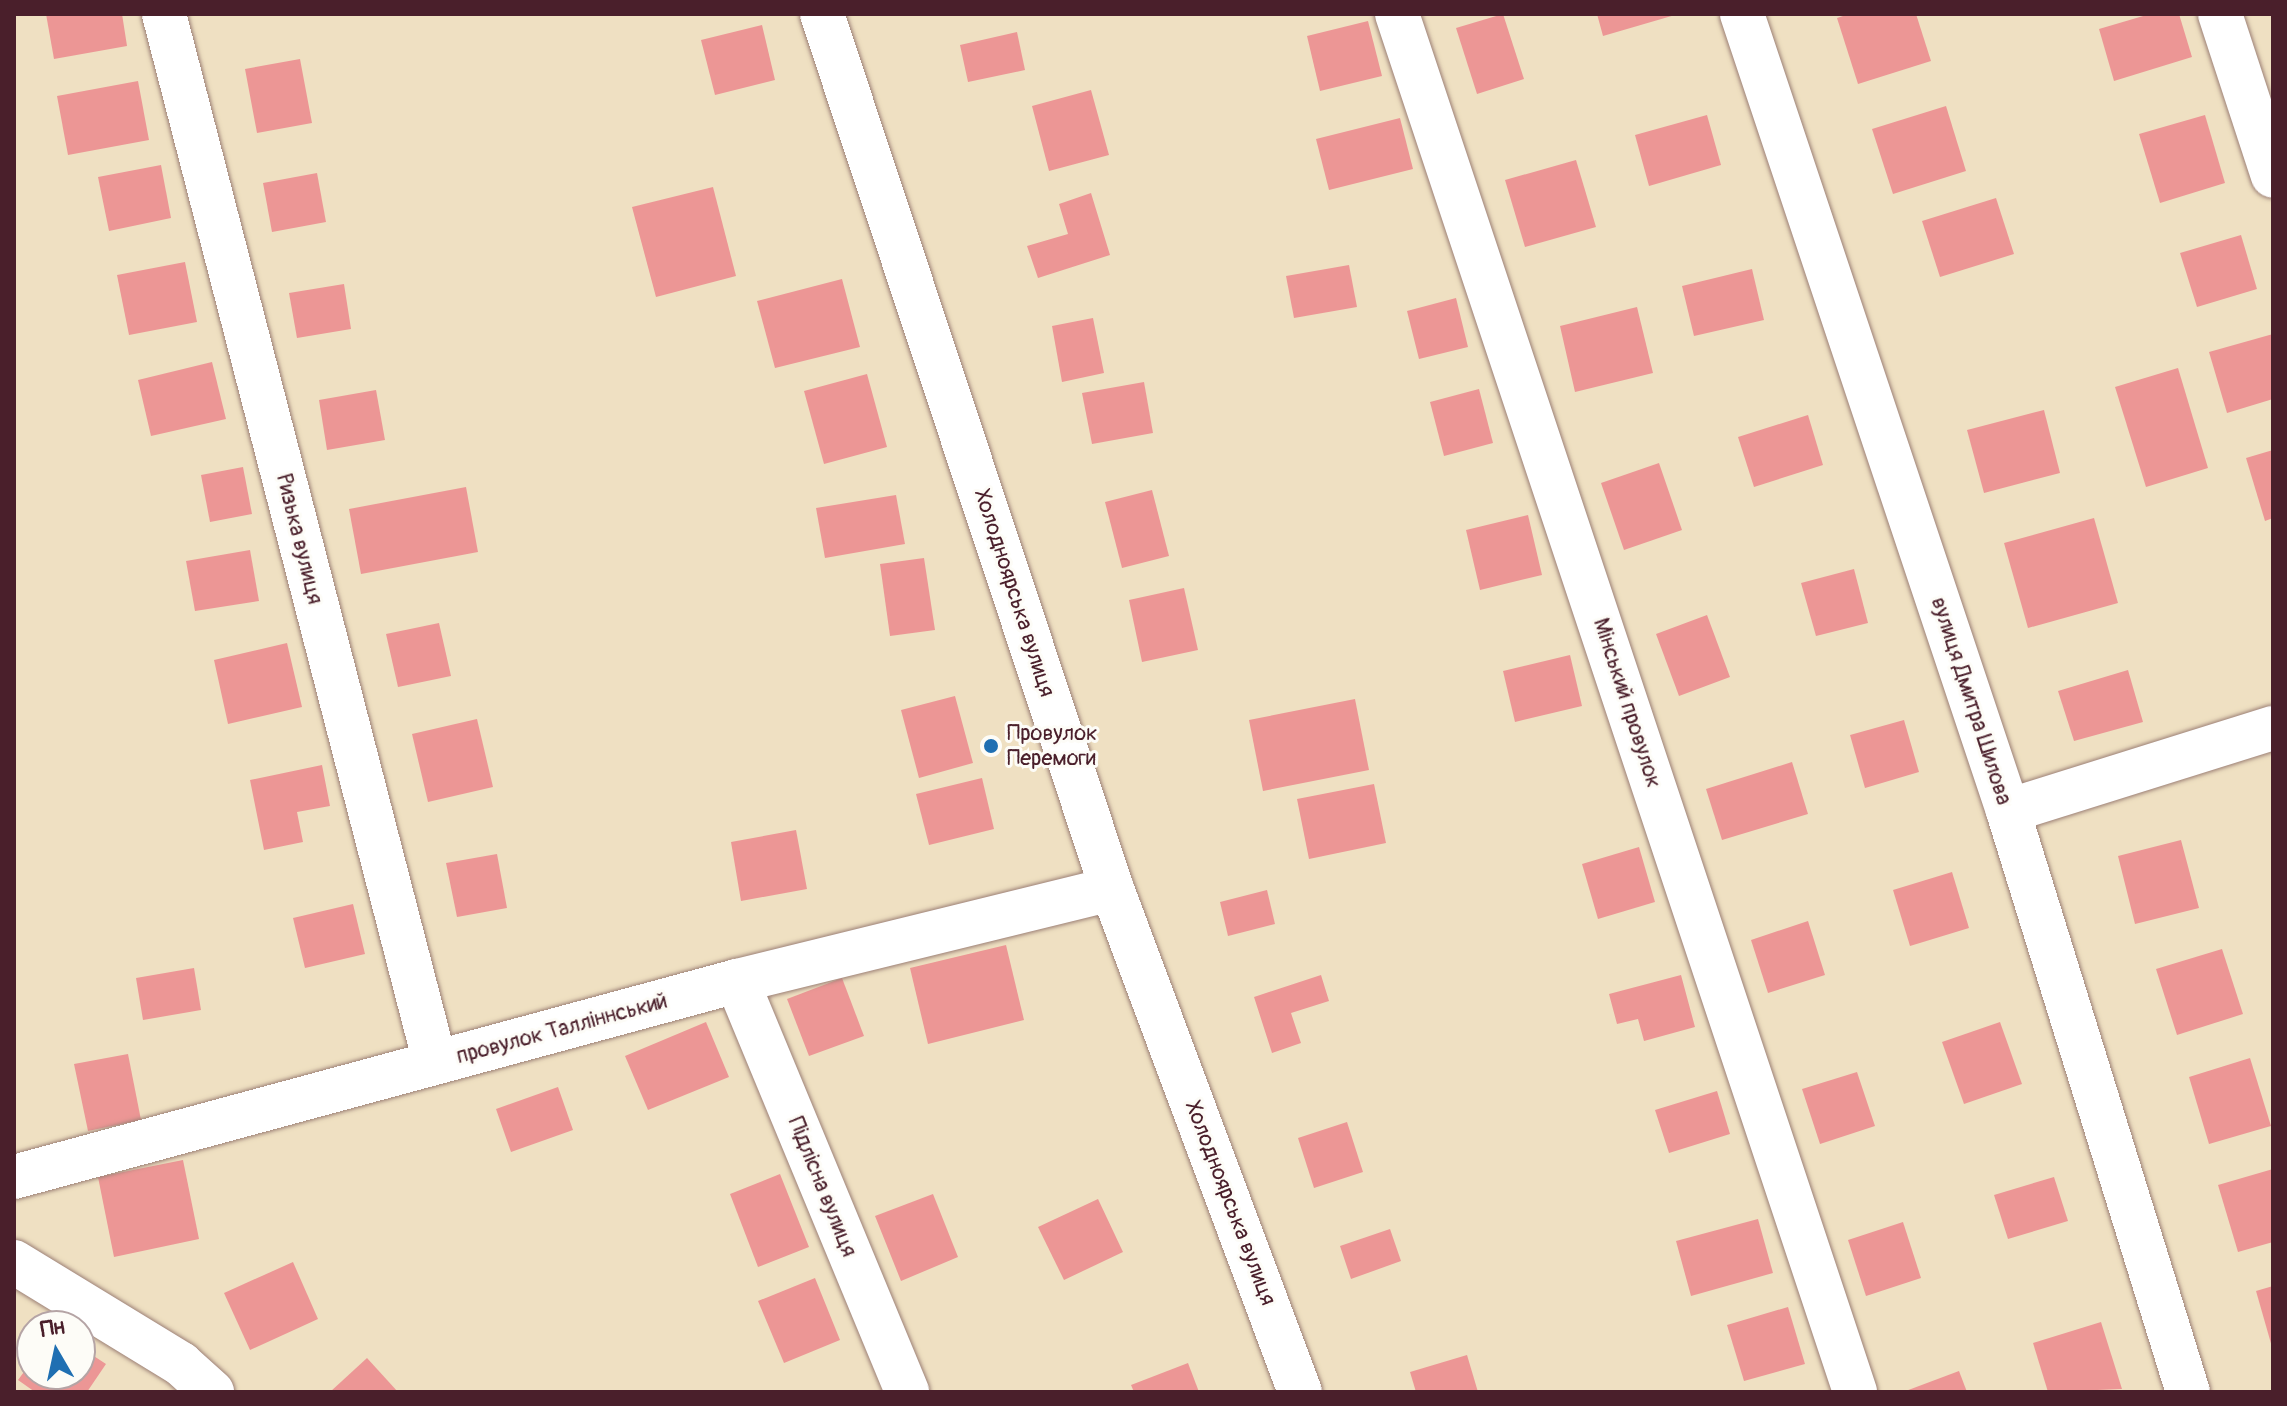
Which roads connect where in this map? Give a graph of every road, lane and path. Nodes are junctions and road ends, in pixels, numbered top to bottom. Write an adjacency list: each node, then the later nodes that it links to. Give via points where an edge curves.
1 (164, 14): 11 (street, Ризька вулиця)
2 (822, 14): 9 (street, Холодноярська вулиця)
3 (1397, 14): 17 (street, Мінський провулок)
4 (1742, 14): 8 (street, вулиця Дмитра Шилова)
5 (2220, 14): 6 (street)
6 (2273, 176)
7 (2273, 728): 8 (street)
8 (2008, 811): 18 (street, вулиця Дмитра Шилова)
9 (1112, 889): 10 (street, провулок Талліннський); 16 (street, Холодноярська вулиця)
10 (737, 981): 11 (street, провулок Талліннський); 15 (street, Підлісна вулиця)
11 (435, 1063): 12 (street, провулок Талліннський)
12 (14, 1177)
13 (14, 1262): 14 (street, via 181,1364)
14 (212, 1392)
15 (907, 1392)
16 (1300, 1392)
17 (1855, 1392)
18 (2188, 1392)

